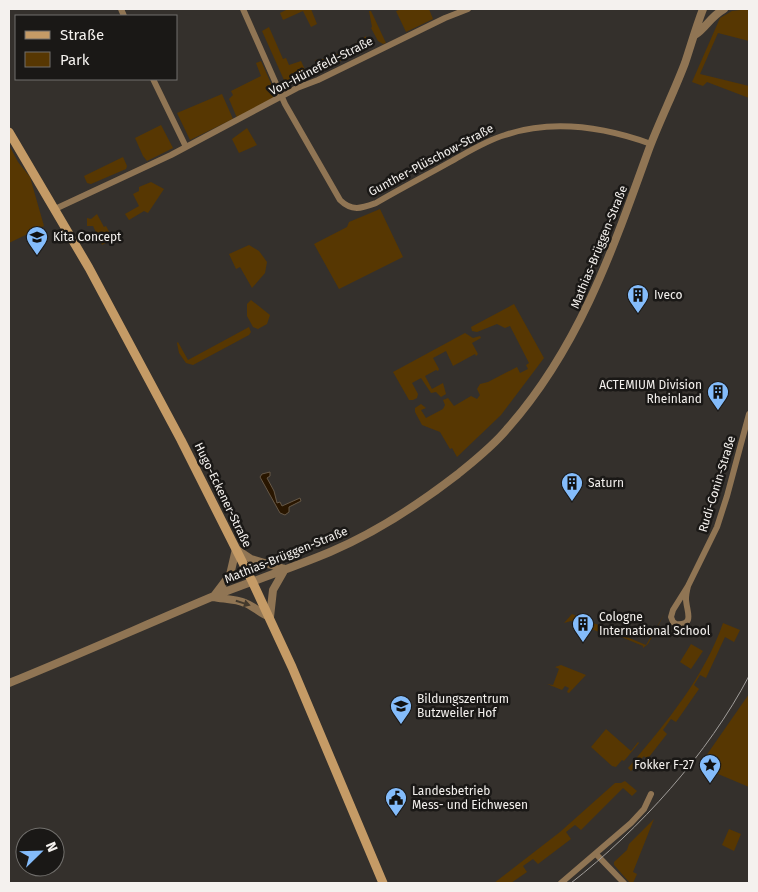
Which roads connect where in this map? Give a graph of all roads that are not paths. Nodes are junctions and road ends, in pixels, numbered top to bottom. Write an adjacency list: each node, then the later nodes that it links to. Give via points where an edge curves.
1 (243, 9): 7 (street, Gunther-Plüschow-Straße)
2 (468, 9): 7 (street, Von-Hünefeld-Straße, via 297,88)
3 (703, 9): 5 (street, Mathias-Brüggen-Straße)
4 (724, 9): 5 (street)
5 (694, 35): 9 (street, Mathias-Brüggen-Straße)
6 (153, 80): 10 (street)
7 (284, 97): 9 (street, Gunther-Plüschow-Straße, via 340,200 356,209 376,203 485,143 525,130 572,126 595,128); 10 (street, Von-Hünefeld-Straße)
8 (9, 132): 11 (main road, Hugo-Eckener-Straße)
9 (651, 144): 14 (street, Mathias-Brüggen-Straße, via 598,286 580,322 536,393 508,429 482,454 409,510 332,551)
10 (186, 147): 11 (street, Von-Hünefeld-Straße)
11 (55, 210): 13 (main road, Hugo-Eckener-Straße, via 181,440)
12 (749, 414): 16 (street, Rudi-Conin-Straße, via 717,527)
13 (236, 549): 14 (street, via 251,559); 15 (main road, Hugo-Eckener-Straße); 17 (street, via 230,575)
14 (285, 569): 15 (street, Mathias-Brüggen-Straße); 18 (street, via 273,590)
15 (252, 581): 17 (street, Mathias-Brüggen-Straße); 18 (main road, Hugo-Eckener-Straße)
16 (688, 586): 16 (street, Rudi-Conin-Straße, via 688,621 676,624 672,622 673,610)
17 (213, 597): 18 (street, one-way to 18, via 242,602); 19 (street, Mathias-Brüggen-Straße)
18 (270, 617): 22 (main road, Hugo-Eckener-Straße)
19 (9, 683)
20 (651, 794): 21 (street, via 644,809)
21 (596, 854): 23 (street); 24 (street)
22 (383, 883)
23 (562, 883)
24 (624, 883)

